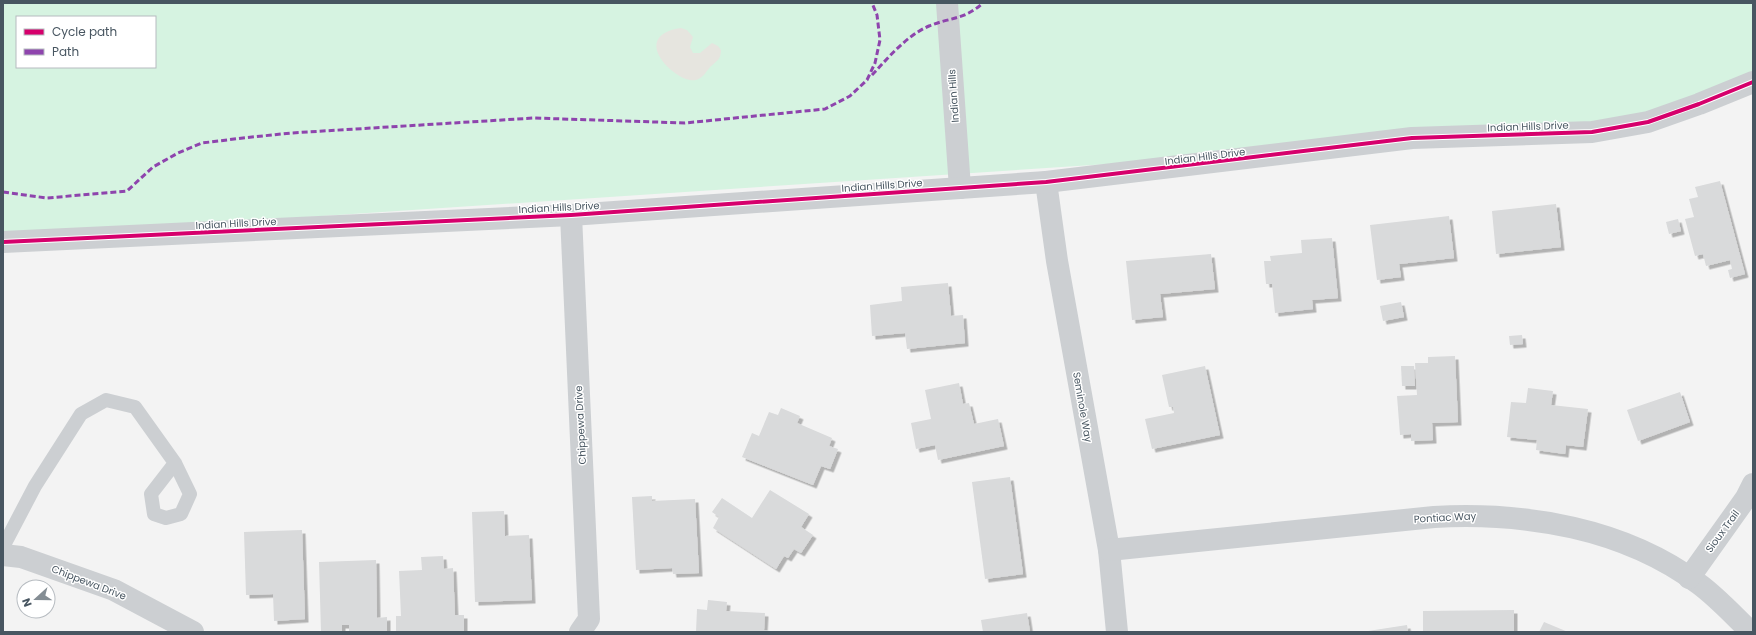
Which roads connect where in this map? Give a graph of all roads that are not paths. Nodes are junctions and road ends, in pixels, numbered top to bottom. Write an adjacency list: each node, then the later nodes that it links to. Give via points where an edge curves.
1 (947, 3): 4 (street, Indian Hills)
2 (1753, 82): 3 (street, Indian Hills Drive, via 1648,122 1592,132 1412,138)
3 (1046, 182): 4 (street, Indian Hills Drive); 10 (street, Seminole Way, via 1057,262)
4 (960, 188): 5 (street, Indian Hills Drive)
5 (571, 215): 6 (street, Indian Hills Drive); 14 (street, Chippewa Drive, via 589,619)
6 (3, 242)
7 (175, 463): 9 (lane, via 134,407 106,400 81,414 35,486)
8 (1753, 484): 12 (street, Sioux Trail, via 1746,498)
9 (3, 547)
10 (1109, 550): 12 (street, Pontiac Way, via 1434,517 1497,516 1527,519 1610,538 1674,567); 15 (street, Seminole Way)
11 (3, 555): 13 (street, Chippewa Drive, via 21,557 114,590)
12 (1688, 578): 16 (street, Pontiac Way, via 1700,585)
13 (193, 632)
14 (580, 632)
15 (1117, 632)
16 (1751, 632)

